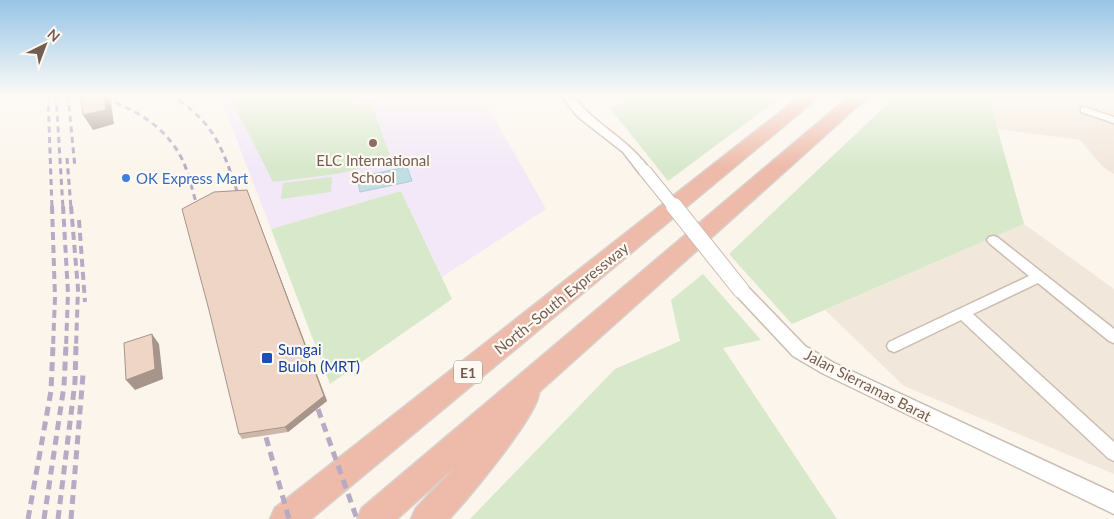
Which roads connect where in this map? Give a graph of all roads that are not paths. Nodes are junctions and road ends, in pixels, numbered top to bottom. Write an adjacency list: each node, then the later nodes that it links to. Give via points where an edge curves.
1 (588, 119): 11 (street, Jalan Sierramas Barat, bridge, via 627,149 741,290 799,351 828,368)
2 (784, 119): 12 (highway, North–South Expressway / E1)
3 (835, 119): 9 (highway)
4 (994, 240): 5 (street)
5 (1038, 277): 6 (street); 7 (street)
6 (963, 313): 8 (street); 10 (street)
7 (1114, 338)
8 (894, 346)
9 (536, 378): 13 (highway); 14 (highway, via 506,428)
10 (1114, 453)
11 (1114, 504)
12 (286, 519)
13 (374, 519)
14 (427, 519)

